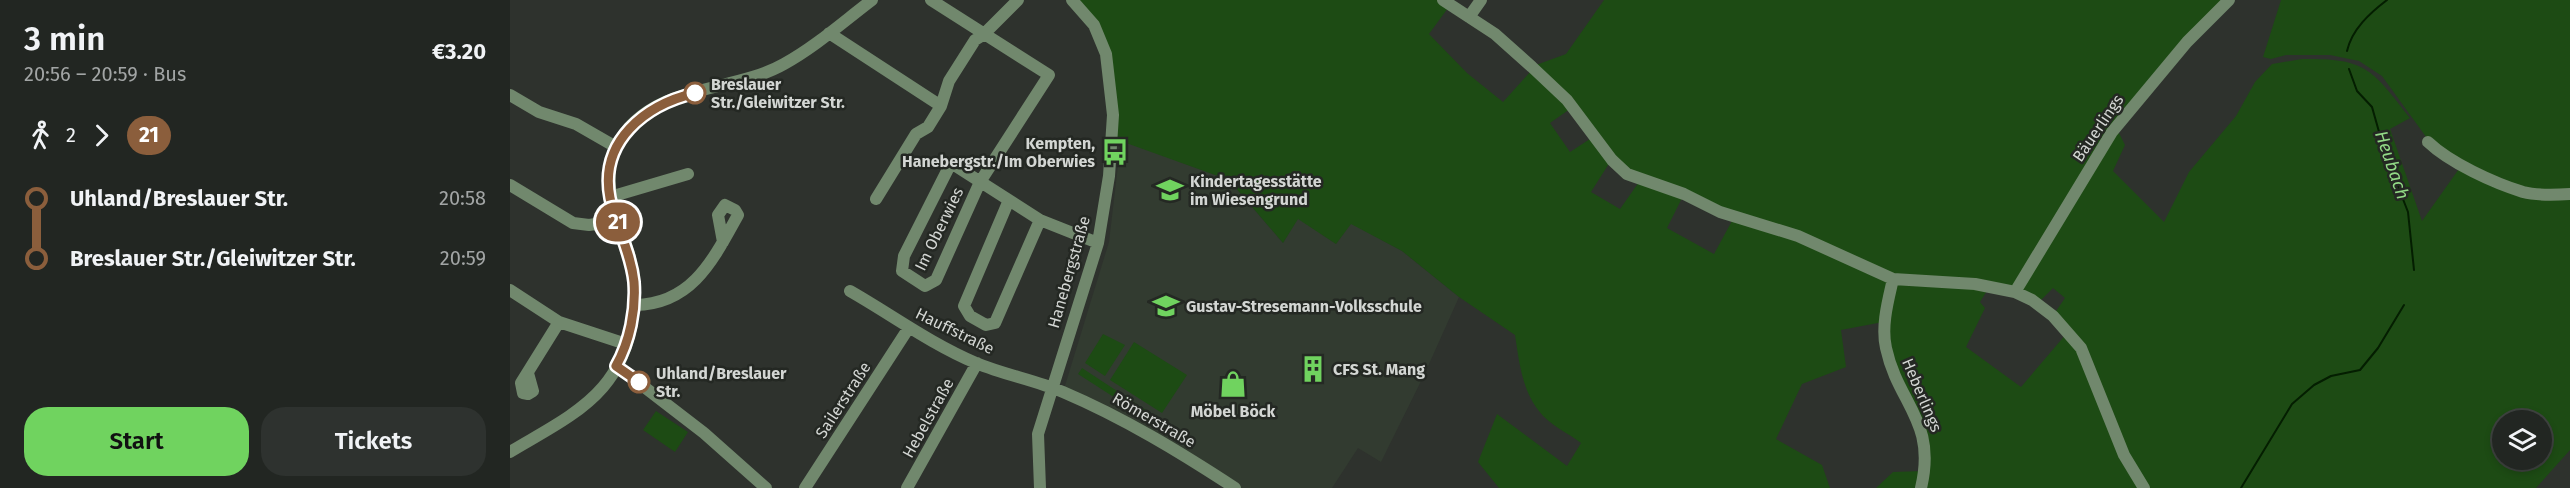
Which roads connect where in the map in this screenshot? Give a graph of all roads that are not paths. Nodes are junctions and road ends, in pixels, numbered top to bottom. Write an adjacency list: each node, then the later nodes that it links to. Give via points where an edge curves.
1 (931, 0): 10 (street)
2 (1018, 0): 10 (street)
3 (1072, 0): 25 (street, Hanebergstraße, via 1094,25 1106,54 1113,96 1109,176)
4 (1443, 0): 8 (street)
5 (1480, 0): 8 (street)
6 (2229, 0): 29 (street, Bäuerlings, via 2187,42 2112,132)
7 (869, 1): 9 (street)
8 (1469, 17): 26 (street, via 1495,34 1567,100 1627,174 1684,194 1720,212 1798,236)
9 (829, 33): 12 (street); 14 (street, via 763,74 662,105 631,126)
10 (984, 35): 12 (street, via 975,40 949,81); 16 (street, Im Oberwies, via 1049,75)
11 (510, 95): 14 (street, via 539,112 576,124)
12 (942, 106): 20 (street, via 928,127 916,134)
13 (2428, 142): 18 (street, via 2446,156 2522,192)
14 (616, 147): 19 (street, via 609,164)
15 (688, 174): 19 (street)
16 (980, 182): 16 (street, Im Oberwies, via 951,164 904,256 902,271 909,277 925,286 936,280); 21 (street, Im Oberwies)
17 (510, 185): 23 (street, via 573,223)
18 (2570, 194)
19 (610, 197): 23 (street)
20 (876, 199)
21 (1009, 200): 22 (street, Im Oberwies); 22 (street, via 964,306 970,316 986,325 995,323)
22 (1040, 220): 25 (street, Im Oberwies)
23 (617, 221): 30 (street, via 629,256)
24 (723, 242): 24 (street, via 740,212 725,206 717,215); 30 (street, via 692,285 658,303)
25 (1098, 243): 37 (street, Hanebergstraße)
26 (1893, 279): 29 (street, via 1976,284); 44 (street, Heberlings, via 1884,331 1886,347 1925,445)
27 (510, 290): 31 (street)
28 (850, 291): 32 (street, Hauffstraße)
29 (2015, 292): 45 (street, via 2053,315 2080,348 2124,455)
30 (635, 305): 33 (street)
31 (559, 322): 33 (street); 36 (street)
32 (908, 329): 34 (street, Hauffstraße); 40 (street, Sailerstraße)
33 (626, 344): 35 (street)
34 (977, 363): 37 (street, Hauffstraße); 41 (street, Hebelstraße)
35 (616, 366): 38 (street, via 603,387 578,409); 39 (street, via 704,433)
36 (528, 373)
37 (1053, 388): 42 (street, Hanebergstraße, via 1038,434); 43 (street, Römerstraße, via 1125,421)
38 (510, 452)
39 (766, 488)
40 (805, 488)
41 (907, 488)
42 (1040, 488)
43 (1235, 488)
44 (1921, 488)
45 (2144, 488)

